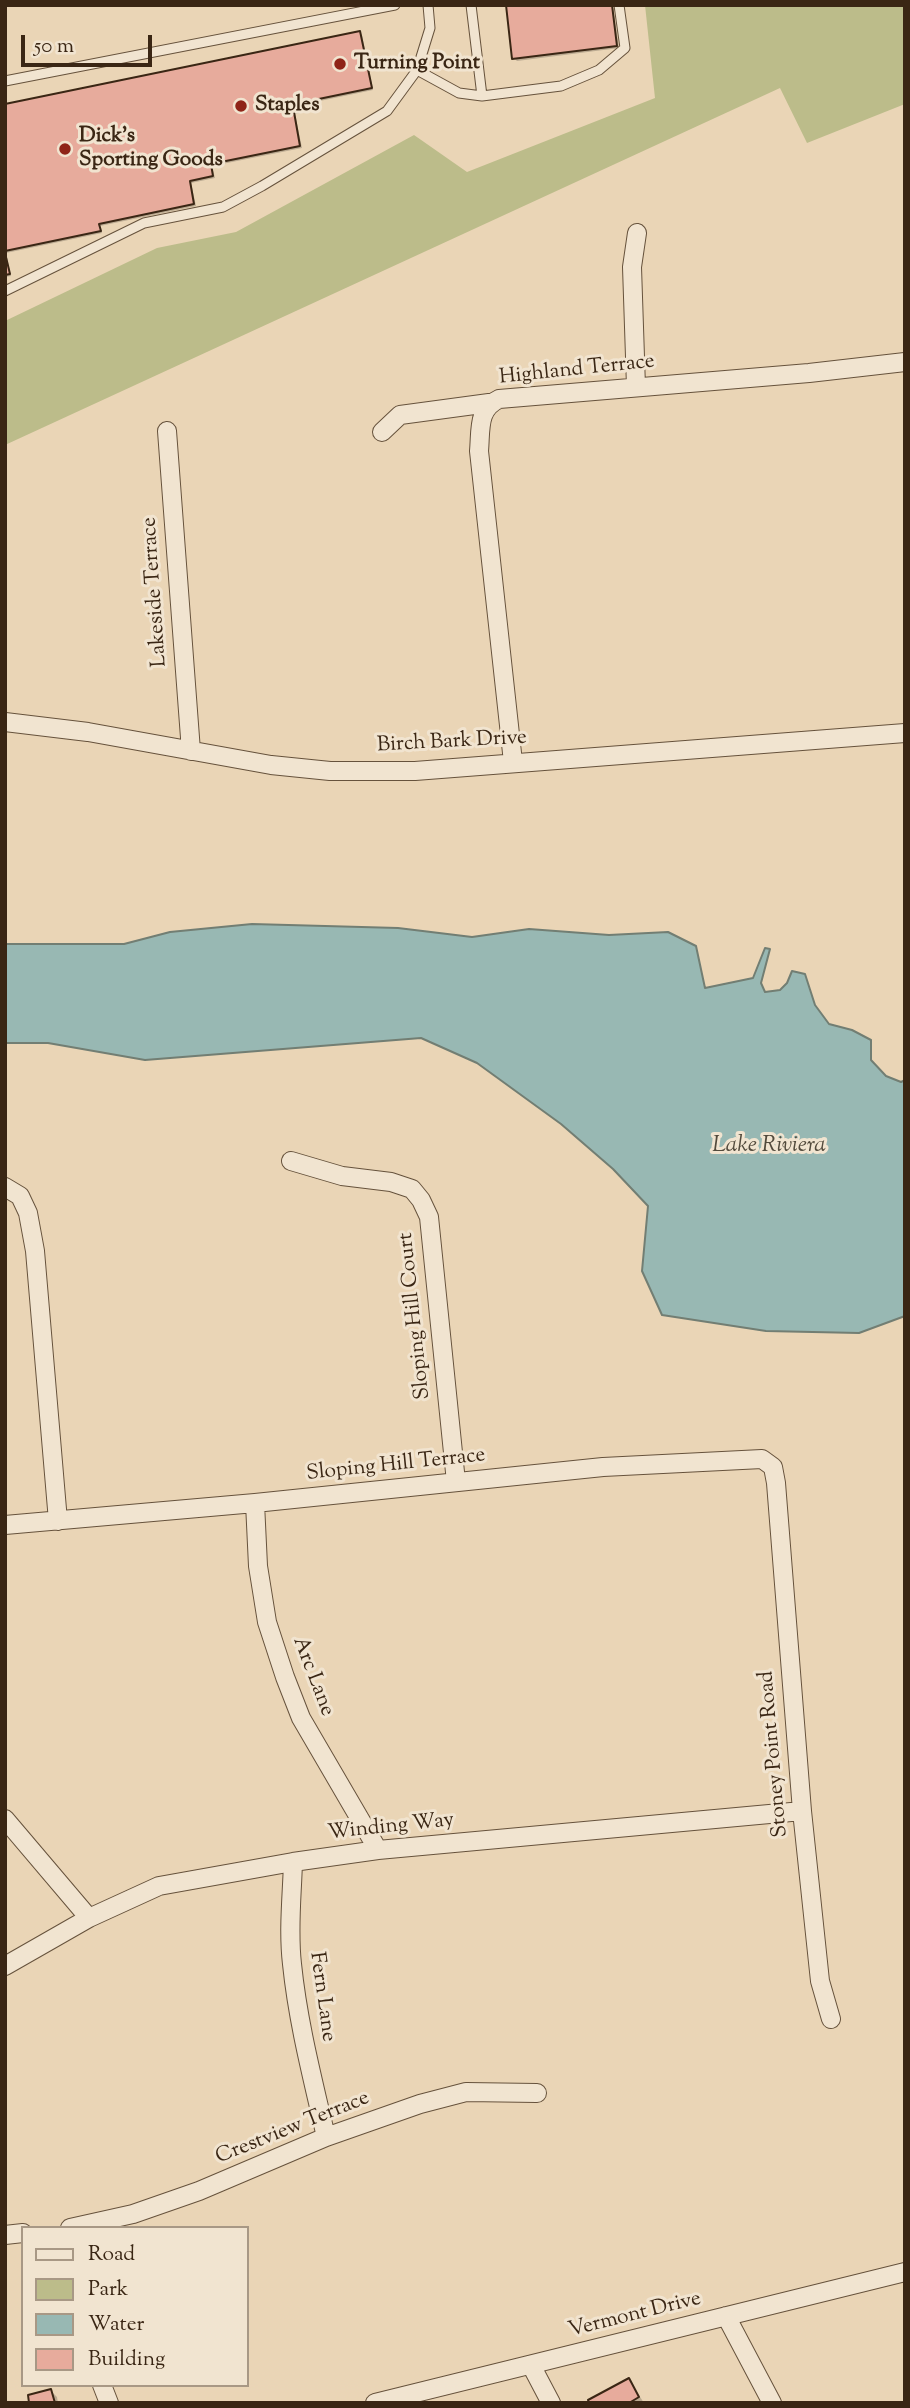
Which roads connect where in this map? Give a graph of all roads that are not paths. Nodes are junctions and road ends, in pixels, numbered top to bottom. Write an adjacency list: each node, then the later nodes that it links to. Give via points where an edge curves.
1 (395, 5): 6 (lane)
2 (428, 5): 5 (lane, via 430,29)
3 (471, 5): 7 (lane)
4 (619, 5): 7 (lane, via 625,48 599,70 561,86)
5 (417, 70): 7 (lane, via 459,93); 9 (lane, via 387,111 262,186 223,206 144,223)
6 (5, 81)
7 (482, 96)
8 (638, 233): 11 (street, via 632,267)
9 (5, 291)
10 (905, 362): 11 (street, Highland Terrace)
11 (636, 387): 12 (street, Highland Terrace, via 499,399)
12 (489, 404): 14 (street, via 400,415); 18 (street, Highland Terrace, via 483,412 479,452)
13 (167, 431): 17 (street, Lakeside Terrace)
14 (382, 432)
15 (5, 722): 17 (street, Birch Bark Drive)
16 (905, 733): 18 (street, Birch Bark Drive)
17 (191, 751): 18 (street, Birch Bark Drive, via 330,771 415,771)
18 (513, 762)
19 (291, 1161): 21 (street, Sloping Hill Court, via 342,1177 391,1182 412,1189 421,1200 429,1217)
20 (5, 1187): 24 (street, via 20,1196 29,1213)
21 (456, 1482): 22 (street, Sloping Hill Terrace, via 603,1467 762,1459 773,1467); 23 (street, Sloping Hill Terrace)
22 (776, 1483): 26 (street, Stoney Point Road)
23 (255, 1503): 24 (street, Sloping Hill Terrace); 28 (street, Arc Lane, via 267,1622 285,1677 301,1718)
24 (58, 1521): 25 (street, Sloping Hill Terrace)
25 (5, 1525)
26 (802, 1811): 28 (street, Winding Way); 32 (street, Stoney Point Road, via 820,1981)
27 (5, 1819): 30 (street)
28 (378, 1850): 29 (street, Winding Way)
29 (293, 1862): 30 (street, Winding Way, via 159,1886); 34 (street, Fern Lane, via 291,1961 300,2028)
30 (89, 1918): 31 (street, Winding Way)
31 (5, 1966)
32 (831, 2019)
33 (537, 2093): 34 (street, Crestview Terrace, via 466,2092)
34 (326, 2137): 35 (street, Crestview Terrace, via 199,2192)
35 (78, 2226)
36 (905, 2272): 37 (street, Vermont Drive)
37 (726, 2316): 38 (street, Vermont Drive); 41 (street)
38 (531, 2365): 39 (street, Vermont Drive); 40 (street)
39 (375, 2403)
40 (551, 2403)
41 (772, 2403)

